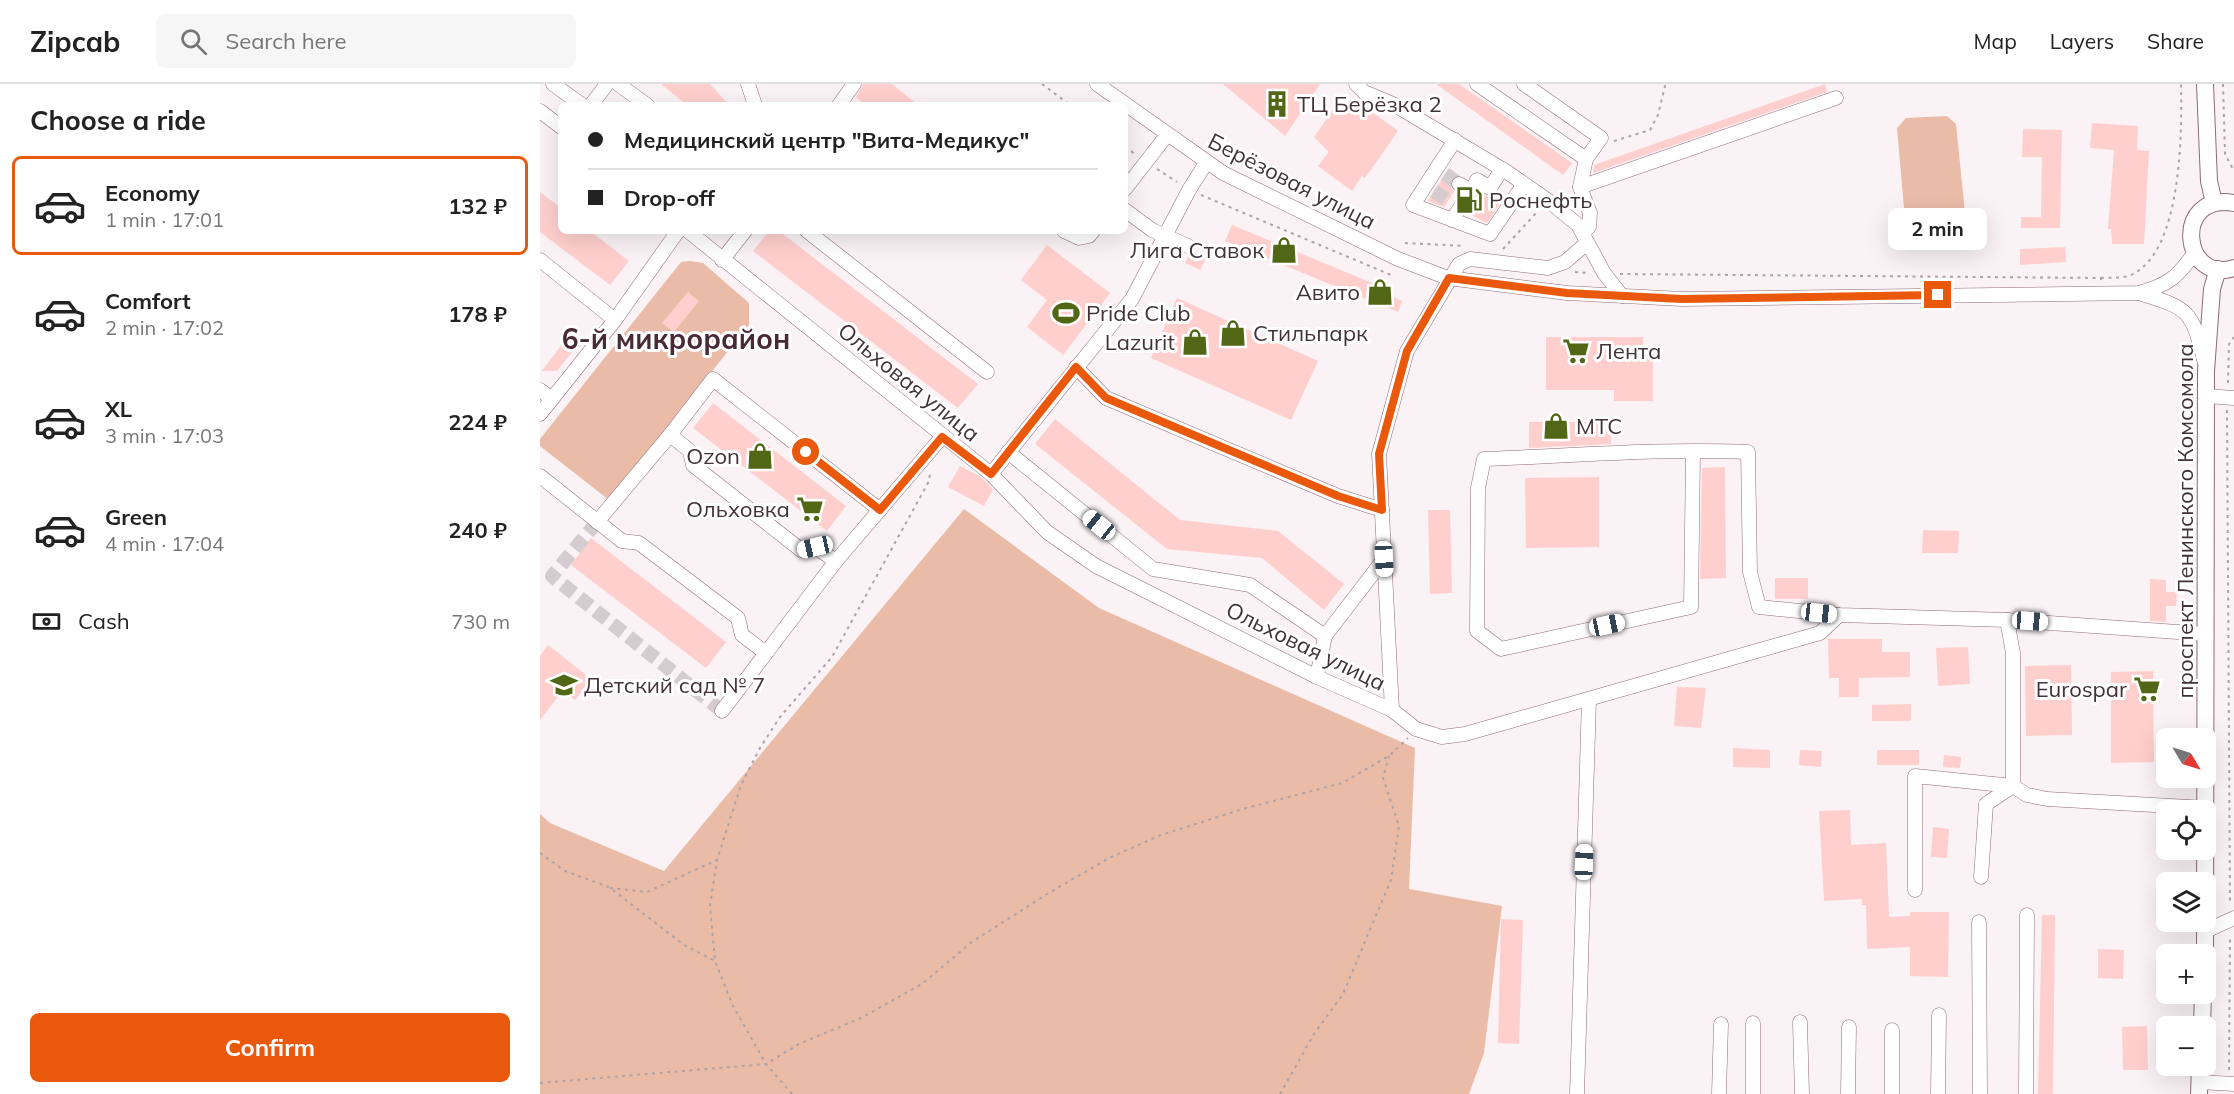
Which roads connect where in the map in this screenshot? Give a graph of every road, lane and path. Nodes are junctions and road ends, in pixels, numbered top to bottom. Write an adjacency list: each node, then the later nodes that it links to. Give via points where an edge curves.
1 (553, 84): 16 (street)
2 (607, 84): 17 (street)
3 (618, 84): 18 (street)
4 (748, 84): 19 (street)
5 (854, 84): 20 (street)
6 (1042, 84): 21 (path)
7 (1097, 84): 22 (street, Берёзовая улица)
8 (1356, 84): 27 (street, via 1364,92)
9 (1477, 84): 29 (street)
10 (1524, 84): 29 (street, via 1601,138)
11 (1664, 84): 28 (path, via 1658,115 1650,130 1615,140)
12 (2181, 84): 63 (path, via 2182,122 2171,219 2163,240 2131,276)
13 (2205, 84): 39 (main road)
14 (2223, 84): 33 (path, via 2225,154)
15 (1836, 98): 36 (street)
16 (578, 102)
17 (593, 102)
18 (643, 102)
19 (754, 102)
20 (841, 102)
21 (1066, 102)
22 (1122, 102)
23 (1128, 107): 26 (street, Берёзовая улица)
24 (540, 111): 25 (street)
25 (558, 126)
26 (1167, 135): 30 (street); 31 (street, Берёзовая улица)
27 (1455, 140): 32 (street); 42 (street, via 1430,188 1413,205)
28 (1608, 148)
29 (1586, 159): 36 (street)
30 (1145, 162): 35 (street); 37 (path)
31 (1206, 163): 37 (street); 62 (street, Берёзовая улица, via 1398,259)
32 (1502, 169): 34 (street); 42 (street, via 1490,188 1478,180 1465,187 1454,204)
33 (2234, 171)
34 (1524, 184): 38 (street); 42 (street, via 1490,234)
35 (1128, 185)
36 (1580, 187): 50 (street, via 1590,213)
37 (1189, 190): 48 (street); 61 (path)
38 (1550, 202): 50 (street, via 1578,225); 54 (path, via 1503,249)
39 (2214, 203): 40 (main road); 55 (main road, via 2204,208 2191,228)
40 (2234, 203)
41 (1128, 212): 48 (street)
42 (1452, 220)
43 (676, 234): 67 (street)
44 (743, 234): 57 (street)
45 (811, 234): 71 (street)
46 (1070, 234): 47 (street, via 1079,238)
47 (1091, 234)
48 (1165, 236): 52 (street); 69 (street, via 1132,299)
49 (703, 237): 57 (street, Ольховая улица)
50 (1585, 238): 58 (street); 60 (street)
51 (1405, 243): 53 (path)
52 (1188, 246)
53 (1470, 247)
54 (1515, 250)
55 (2195, 252): 59 (main road, via 2202,261); 65 (street, via 2174,279)
56 (540, 260): 67 (street)
57 (722, 260): 78 (street, Ольховая улица)
58 (1565, 262): 60 (path, via 1576,273); 62 (street, via 1548,267 1470,259 1459,264)
59 (2226, 269): 70 (main road, проспект Ленинского Комсомола, via 2212,289)
60 (1604, 273): 63 (path); 66 (street)
61 (1392, 275)
62 (1449, 278): 66 (street, Берёзовая улица); 85 (street, via 1407,351 1379,454)
63 (2101, 278): 64 (path)
64 (2101, 292): 65 (street, Берёзовая улица); 66 (street, Берёзовая улица, via 1682,299)
65 (2139, 292): 70 (street, via 2183,310 2190,317)
66 (1622, 296)
67 (615, 320): 75 (street)
68 (2234, 337): 74 (path, via 2229,344)
69 (1076, 367): 79 (street); 85 (street, via 1106,398 1338,496)
70 (2206, 370): 73 (main road, проспект Ленинского Комсомола)
71 (987, 372)
72 (540, 390): 75 (street)
73 (2206, 396): 74 (street); 93 (main road, проспект Ленинского Комсомола)
74 (2230, 397): 87 (path)
75 (552, 399): 76 (street)
76 (540, 414)
77 (670, 435): 84 (street, via 713,379); 86 (street); 90 (street, via 690,451 693,465 801,550 815,547)
78 (942, 437): 82 (street, Ольховая улица); 84 (street)
79 (1008, 452): 82 (street); 94 (street, via 1153,569 1250,585)
80 (1693, 452): 80 (street, via 1484,459 1478,488 1477,631 1501,649 1691,607); 91 (street, via 1748,452 1749,572 1759,607)
81 (933, 465): 106 (path, via 928,483 832,657 780,717 760,748 741,785)
82 (991, 474): 96 (street, Ольховая улица, via 1047,532 1096,566)
83 (540, 476): 86 (street)
84 (880, 510): 90 (street)
85 (1382, 510): 89 (street)
86 (597, 522): 95 (street, via 622,541 639,543 738,618 742,635)
87 (2228, 534): 88 (path); 111 (path)
88 (2234, 534)
89 (1384, 559): 94 (street); 98 (street)
90 (836, 561): 95 (street)
91 (1839, 615): 92 (street); 97 (street, via 1820,633)
92 (2007, 620): 93 (street); 102 (street, via 2013,653)
93 (2206, 634): 103 (main road, проспект Ленинского Комсомола)
94 (1325, 636): 96 (street)
95 (766, 653): 99 (street)
96 (1317, 677): 98 (street, Ольховая улица)
97 (1589, 699): 100 (street, via 1465,734 1442,737); 129 (street)
98 (1392, 710): 100 (street, Ольховая улица)
99 (722, 711)
100 (1416, 729): 101 (path)
101 (1389, 756): 123 (path, via 1342,783 1161,835 1111,857 972,942 922,984); 128 (path, via 1383,778 1399,826 1391,880 1343,994 1314,1034)
102 (2013, 786): 104 (street, via 2027,795 2047,799); 107 (street, via 1986,804); 109 (street, via 1915,776)
103 (2206, 800)
104 (2156, 805)
105 (540, 853): 108 (path, via 565,871)
106 (717, 860): 108 (path, via 647,892); 116 (path, via 710,906)
107 (1981, 877)
108 (609, 887): 116 (path, via 684,945)
109 (1915, 890)
110 (2027, 915): 137 (street)
111 (2232, 919): 113 (street); 126 (path)
112 (1978, 922): 136 (street)
113 (2216, 927)
114 (2206, 932): 115 (main road, проспект Ленинского Комсомола)
115 (2205, 944)
116 (715, 961): 123 (path, via 733,1006)
117 (1939, 1015): 135 (street)
118 (1800, 1022): 132 (street)
119 (1753, 1023): 131 (street)
120 (1721, 1024): 130 (street)
121 (1849, 1027): 133 (street)
122 (1892, 1030): 134 (street)
123 (766, 1064): 125 (path); 127 (path)
124 (2199, 1080): 126 (street)
125 (540, 1083)
126 (2232, 1084)
127 (792, 1094)
128 (1280, 1094)
129 (1577, 1094)
130 (1719, 1094)
131 (1753, 1094)
132 (1802, 1094)
133 (1848, 1094)
134 (1892, 1094)
135 (1938, 1094)
136 (1980, 1094)
137 (2026, 1094)

